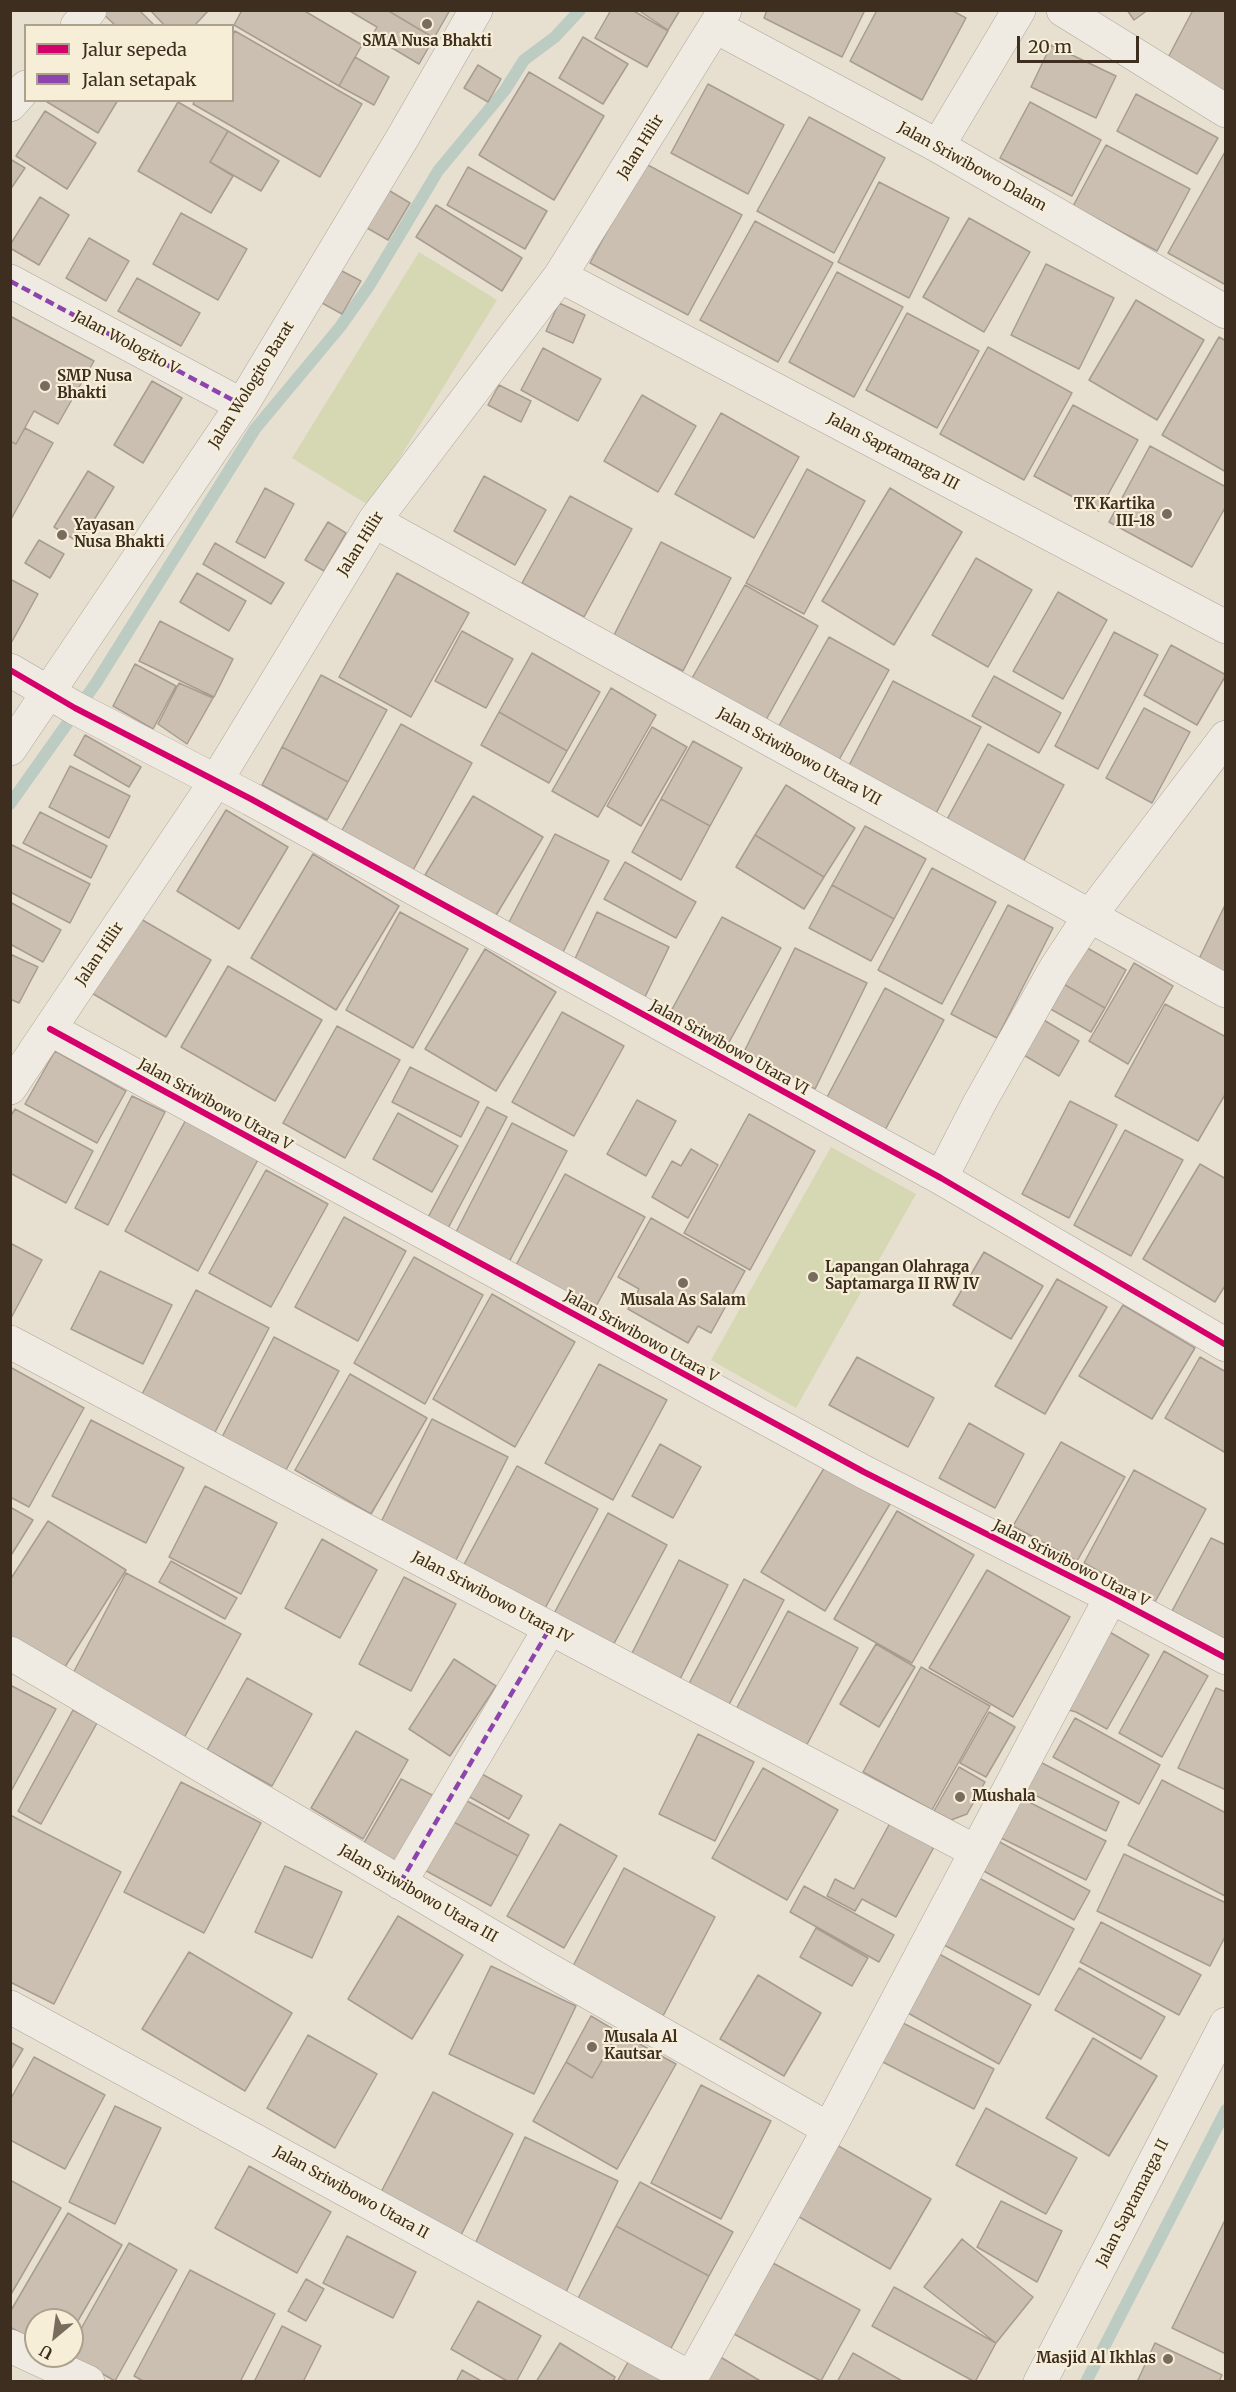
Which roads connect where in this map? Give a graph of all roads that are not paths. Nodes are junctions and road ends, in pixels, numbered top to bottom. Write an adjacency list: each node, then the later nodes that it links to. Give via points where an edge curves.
1 (90, 10): 6 (street)
2 (476, 10): 14 (street, Jalan Wologito Barat)
3 (1019, 10): 10 (street)
4 (1063, 10): 9 (street)
5 (721, 19): 10 (street, Jalan Sriwibowo Dalam); 11 (street, Jalan Hilir)
6 (79, 24)
7 (24, 89): 8 (street)
8 (10, 105)
9 (1226, 111)
10 (938, 146): 13 (street, Jalan Sriwibowo Dalam)
11 (560, 276): 15 (street, Jalan Hilir); 16 (street, Jalan Saptamarga III)
12 (10, 281): 14 (street, Jalan Wologito V)
13 (1226, 312)
14 (242, 405): 18 (street, Jalan Wologito Barat)
15 (374, 521): 21 (street, Jalan Hilir); 22 (street, Jalan Sriwibowo Utara VII)
16 (1222, 618)
17 (10, 670): 18 (street, Jalan Sriwibowo Utara VI)
18 (62, 700): 20 (street, Jalan Wologito Barat); 21 (street, Jalan Sriwibowo Utara VI)
19 (1226, 737): 22 (street)
20 (10, 749)
21 (216, 781): 24 (street, Jalan Hilir); 26 (street, Jalan Sriwibowo Utara VI)
22 (1089, 917): 23 (street, Jalan Sriwibowo Utara VII); 26 (street, via 1054,969)
23 (1226, 992)
24 (50, 1029): 25 (street, Jalan Hilir); 29 (street, Jalan Sriwibowo Utara V, via 864,1472)
25 (10, 1088)
26 (941, 1178): 28 (street, Jalan Sriwibowo Utara VI)
27 (10, 1342): 30 (street, Jalan Sriwibowo Utara IV)
28 (1226, 1345)
29 (1111, 1597): 32 (street, Jalan Sriwibowo Utara V); 33 (street)
30 (550, 1629): 33 (street, Jalan Sriwibowo Utara IV); 34 (street)
31 (10, 1653): 34 (street, Jalan Sriwibowo Utara III)
32 (1226, 1658)
33 (975, 1851): 37 (street)
34 (400, 1883): 37 (street, Jalan Sriwibowo Utara III)
35 (10, 2007): 39 (street, Jalan Sriwibowo Utara II)
36 (1226, 2024): 41 (street, Jalan Saptamarga II)
37 (829, 2129): 39 (street)
38 (10, 2346): 40 (street)
39 (690, 2380)
40 (88, 2382)
41 (1040, 2382)

